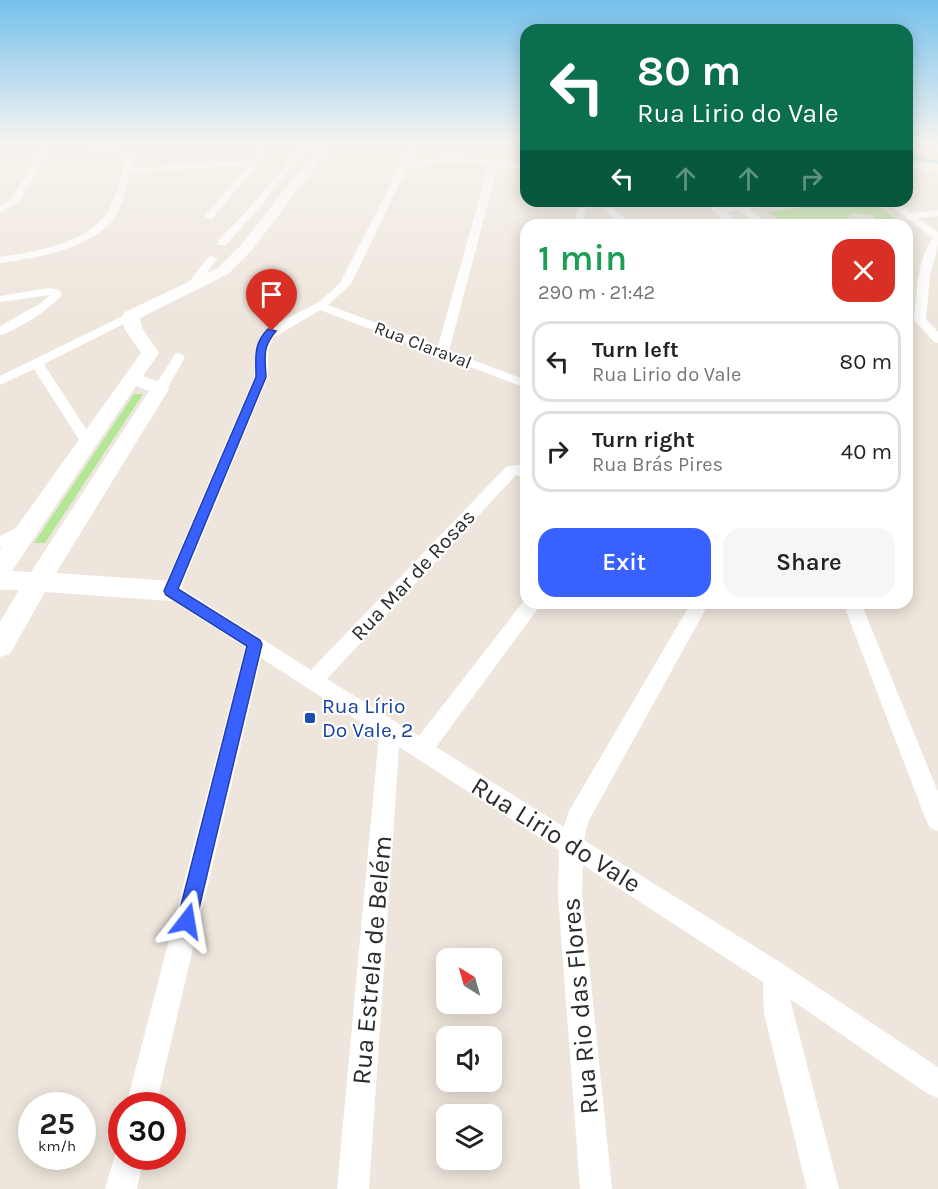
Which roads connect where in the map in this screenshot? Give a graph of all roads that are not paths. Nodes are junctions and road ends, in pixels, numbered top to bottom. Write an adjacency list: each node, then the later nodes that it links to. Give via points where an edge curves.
1 (16, 199): 14 (street)
2 (117, 199): 28 (street, via 108,219 84,235 58,247)
3 (223, 199): 19 (street, via 209,216)
4 (261, 199): 8 (street)
5 (283, 199): 16 (main road)
6 (388, 199): 32 (street, via 345,284)
7 (484, 199): 37 (street)
8 (256, 206): 16 (street); 19 (street)
9 (607, 207): 20 (street)
10 (716, 207): 15 (street)
11 (728, 207): 15 (street)
12 (740, 207): 22 (street)
13 (897, 207): 18 (street)
14 (0, 210)
15 (720, 210): 21 (street)
16 (272, 213): 30 (main road, via 243,252 223,271)
17 (938, 213): 18 (street)
18 (910, 216): 24 (street)
19 (246, 217): 25 (street)
20 (620, 219)
21 (730, 219)
22 (756, 219)
23 (938, 219): 24 (street)
24 (935, 236): 29 (street)
25 (222, 243)
26 (938, 255): 29 (street)
27 (212, 259): 30 (street)
28 (0, 260)
29 (927, 265): 34 (street)
30 (190, 288): 33 (main road)
31 (0, 299): 35 (street, via 56,292 45,305)
32 (319, 306): 37 (street, Rua Claraval); 51 (street, via 263,339 261,377)
33 (131, 316): 39 (street); 40 (main road, via 133,328 150,352)
34 (914, 320): 36 (street)
35 (0, 332)
36 (938, 339)
37 (442, 353): 42 (street, Rua Claraval)
38 (179, 357): 43 (street)
39 (37, 364): 41 (street); 44 (street)
40 (132, 378): 43 (main road); 44 (main road)
41 (0, 381)
42 (520, 382)
43 (160, 389): 50 (main road)
44 (87, 443): 46 (main road)
45 (520, 471): 57 (street, Rua Mar de Rosas)
46 (30, 524): 47 (street); 48 (main road)
47 (0, 542)
48 (0, 568)
49 (0, 580): 50 (main road)
50 (38, 581): 51 (main road); 56 (main road)
51 (171, 591): 55 (street, Rua Lirio do Vale)
52 (528, 609): 59 (street)
53 (697, 609): 61 (street, Rua Rio das Flores, via 578,819)
54 (854, 609): 60 (street)
55 (255, 644): 57 (street, Rua Lirio do Vale); 64 (street)
56 (0, 646)
57 (313, 681): 58 (street, Rua Lirio do Vale)
58 (390, 732): 59 (street, Rua Lirio do Vale); 67 (street, Rua Estrela de Belém)
59 (422, 750): 61 (street, Rua Lirio do Vale)
60 (938, 820)
61 (571, 845): 62 (street, Rua Lirio do Vale); 68 (street, Rua Rio das Flores, via 570,894)
62 (777, 975): 63 (street, Rua Lirio do Vale); 69 (street, via 778,1013)
63 (938, 1084)
64 (144, 1092)
65 (126, 1170): 66 (street)
66 (121, 1189)
67 (353, 1189)
68 (596, 1189)
69 (823, 1189)

